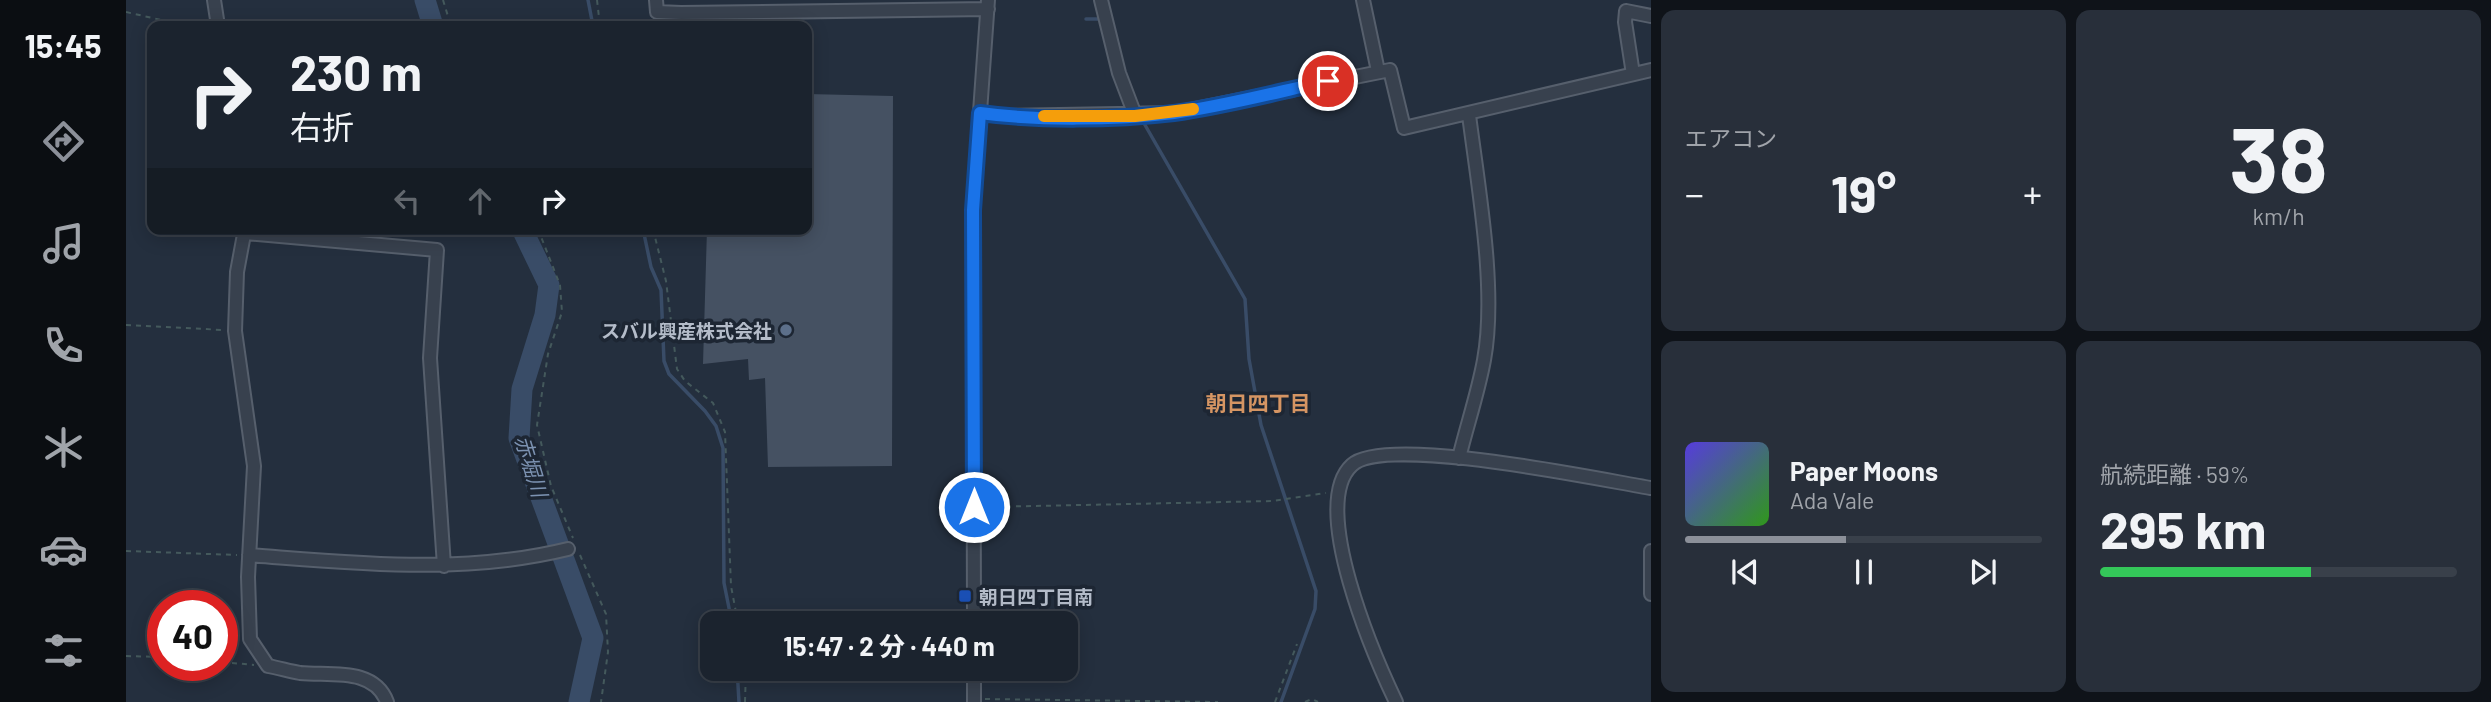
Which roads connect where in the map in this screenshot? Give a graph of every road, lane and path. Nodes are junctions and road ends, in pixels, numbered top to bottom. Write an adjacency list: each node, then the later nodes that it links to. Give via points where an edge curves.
1 (214, 0): 11 (street)
2 (443, 0): 12 (path)
3 (597, 0): 13 (path)
4 (656, 0): 7 (street, via 657,12 681,13)
5 (1101, 0): 19 (street)
6 (1363, 0): 15 (street)
7 (988, 5): 17 (street)
8 (126, 12): 10 (path)
9 (1651, 16): 16 (street, via 1626,11)
10 (166, 21)
11 (217, 21)
12 (449, 21)
13 (599, 21)
14 (1651, 70): 16 (street)
15 (1378, 71): 18 (street, via 1390,70 1404,128); 19 (street, via 1175,113)
16 (1633, 74): 18 (street)
17 (980, 113): 19 (street); 29 (street, via 973,210)
18 (1469, 115): 26 (street, via 1487,304 1485,358)
19 (1135, 116)
20 (244, 235): 25 (street, via 237,272)
21 (285, 235): 34 (street, via 437,250 430,358)
22 (540, 235): 47 (path, via 560,285 562,312 548,354 537,425 551,486 606,614 608,652)
23 (654, 235): 36 (path, via 666,281 677,369 713,403 725,432)
24 (126, 325): 25 (path)
25 (235, 331): 33 (street, via 254,466)
26 (1459, 458): 27 (street); 28 (street, via 1403,452 1367,457 1352,465)
27 (1651, 488)
28 (1340, 495): 29 (path, via 1272,501); 53 (street, via 1338,524 1353,596)
29 (974, 507): 37 (street)
30 (568, 549): 34 (street)
31 (126, 551): 33 (path)
32 (1651, 551): 35 (street)
33 (249, 555): 34 (street); 42 (street, via 250,639)
34 (444, 566)
35 (1651, 594)
36 (736, 611)
37 (974, 611)
38 (1297, 644): 50 (path)
39 (126, 656): 40 (path)
40 (147, 657)
41 (238, 664): 42 (path)
42 (269, 667): 46 (street, via 356,676 373,683)
43 (746, 681): 48 (path)
44 (974, 681): 45 (street)
45 (974, 700): 49 (path)
46 (387, 702)
47 (601, 702)
48 (745, 702)
49 (1218, 702)
50 (1275, 702)
51 (1305, 702): 52 (path)
52 (1318, 702)
53 (1396, 702)

